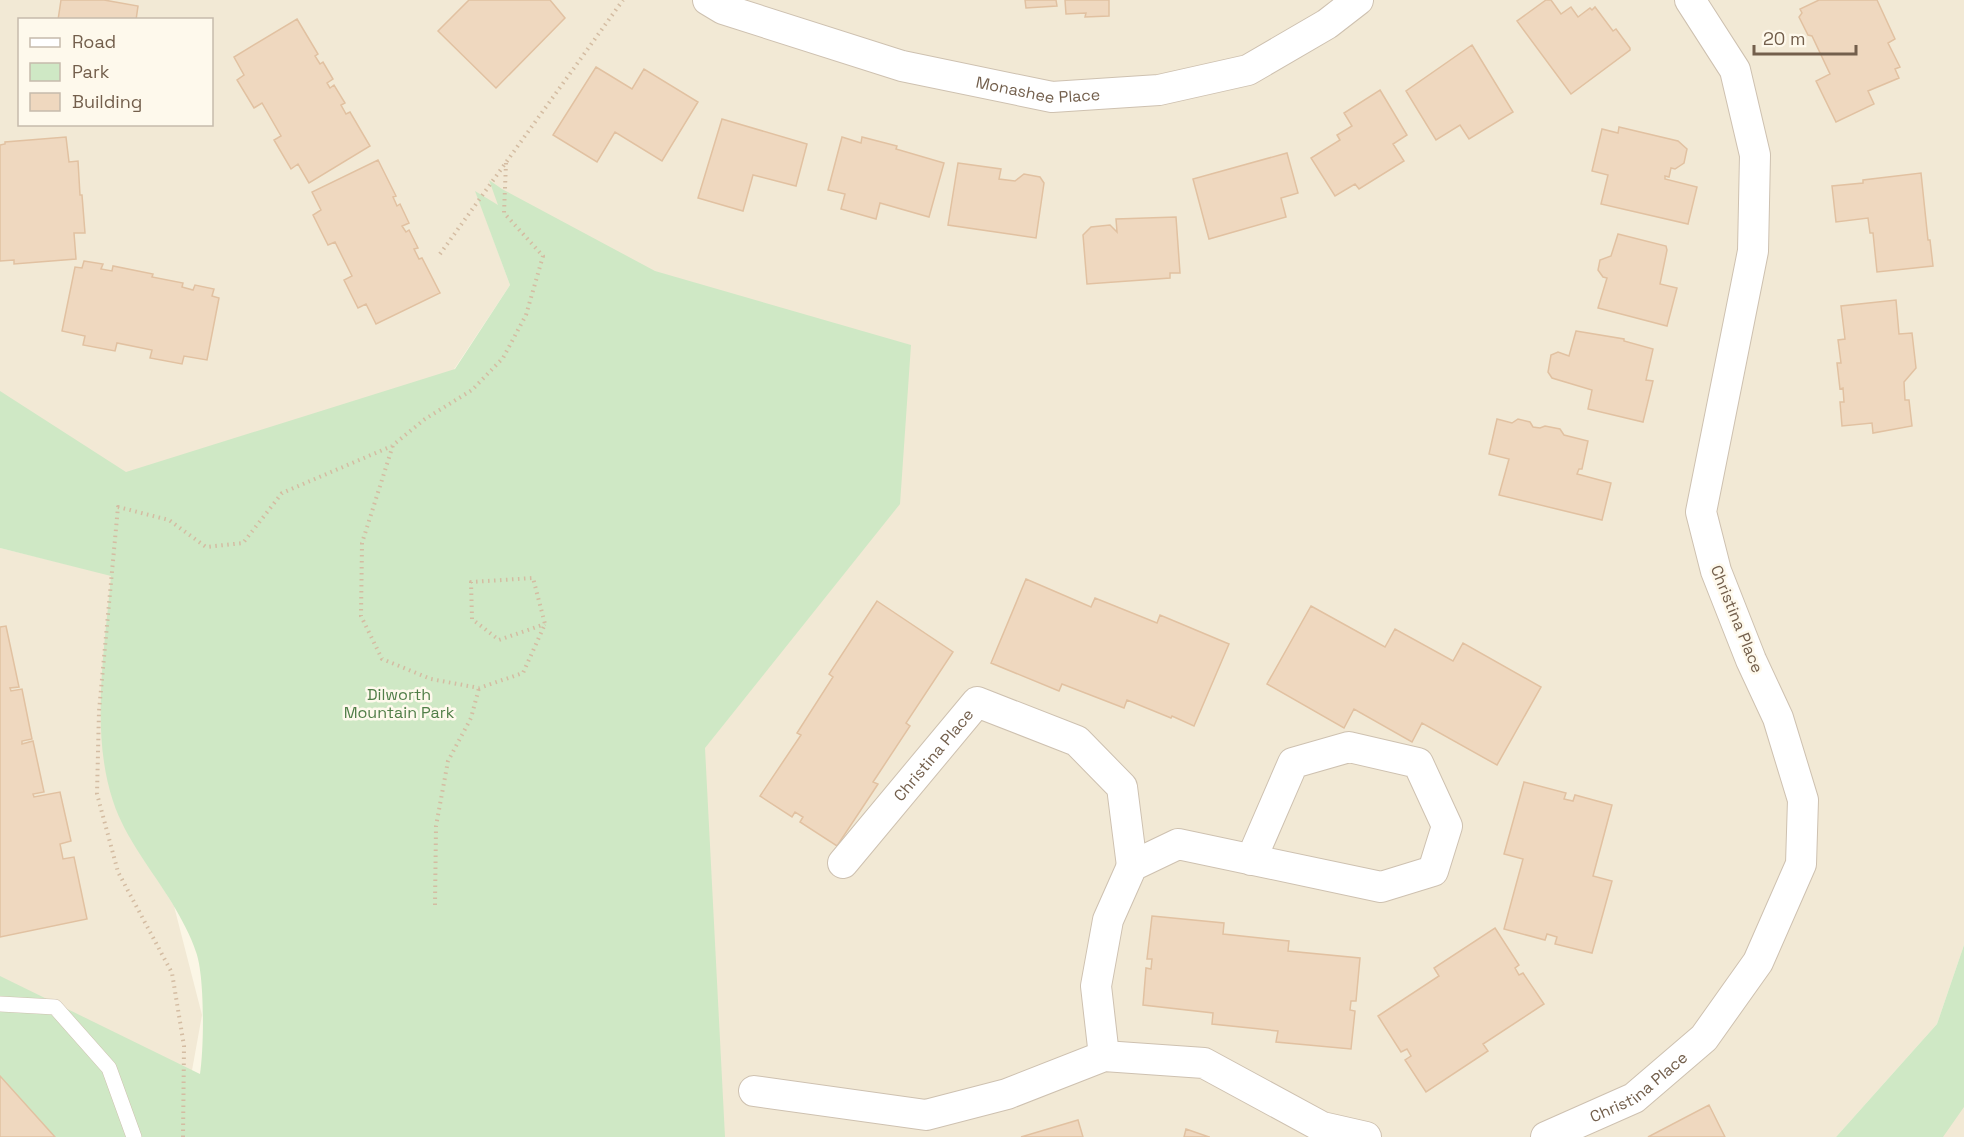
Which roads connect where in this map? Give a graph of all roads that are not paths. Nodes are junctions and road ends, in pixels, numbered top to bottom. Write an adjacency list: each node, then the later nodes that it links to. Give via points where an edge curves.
1 (708, 0): 2 (street, Monashee Place, via 723,9 902,66 1052,97 1159,90 1248,70 1327,24)
2 (1358, 0)
3 (1690, 0): 12 (street, Christina Place, via 1735,70 1755,155 1753,251 1701,512 1716,571 1778,718 1803,800 1801,864 1758,962 1704,1038 1634,1098)
4 (1251, 860): 4 (street, via 1381,887 1433,871 1447,826 1418,763 1349,747 1293,763); 6 (street, via 1178,844)
5 (843, 863): 6 (street, Christina Place, via 977,702 1077,741 1122,787)
6 (1132, 866): 8 (street, via 1108,920 1096,986)
7 (0, 1004): 10 (lane, via 55,1007 109,1068)
8 (1104, 1056): 9 (street, via 1007,1094 926,1115); 11 (street, via 1204,1063 1322,1127)
9 (754, 1091)
10 (134, 1137)
11 (1366, 1137)
12 (1546, 1137)

